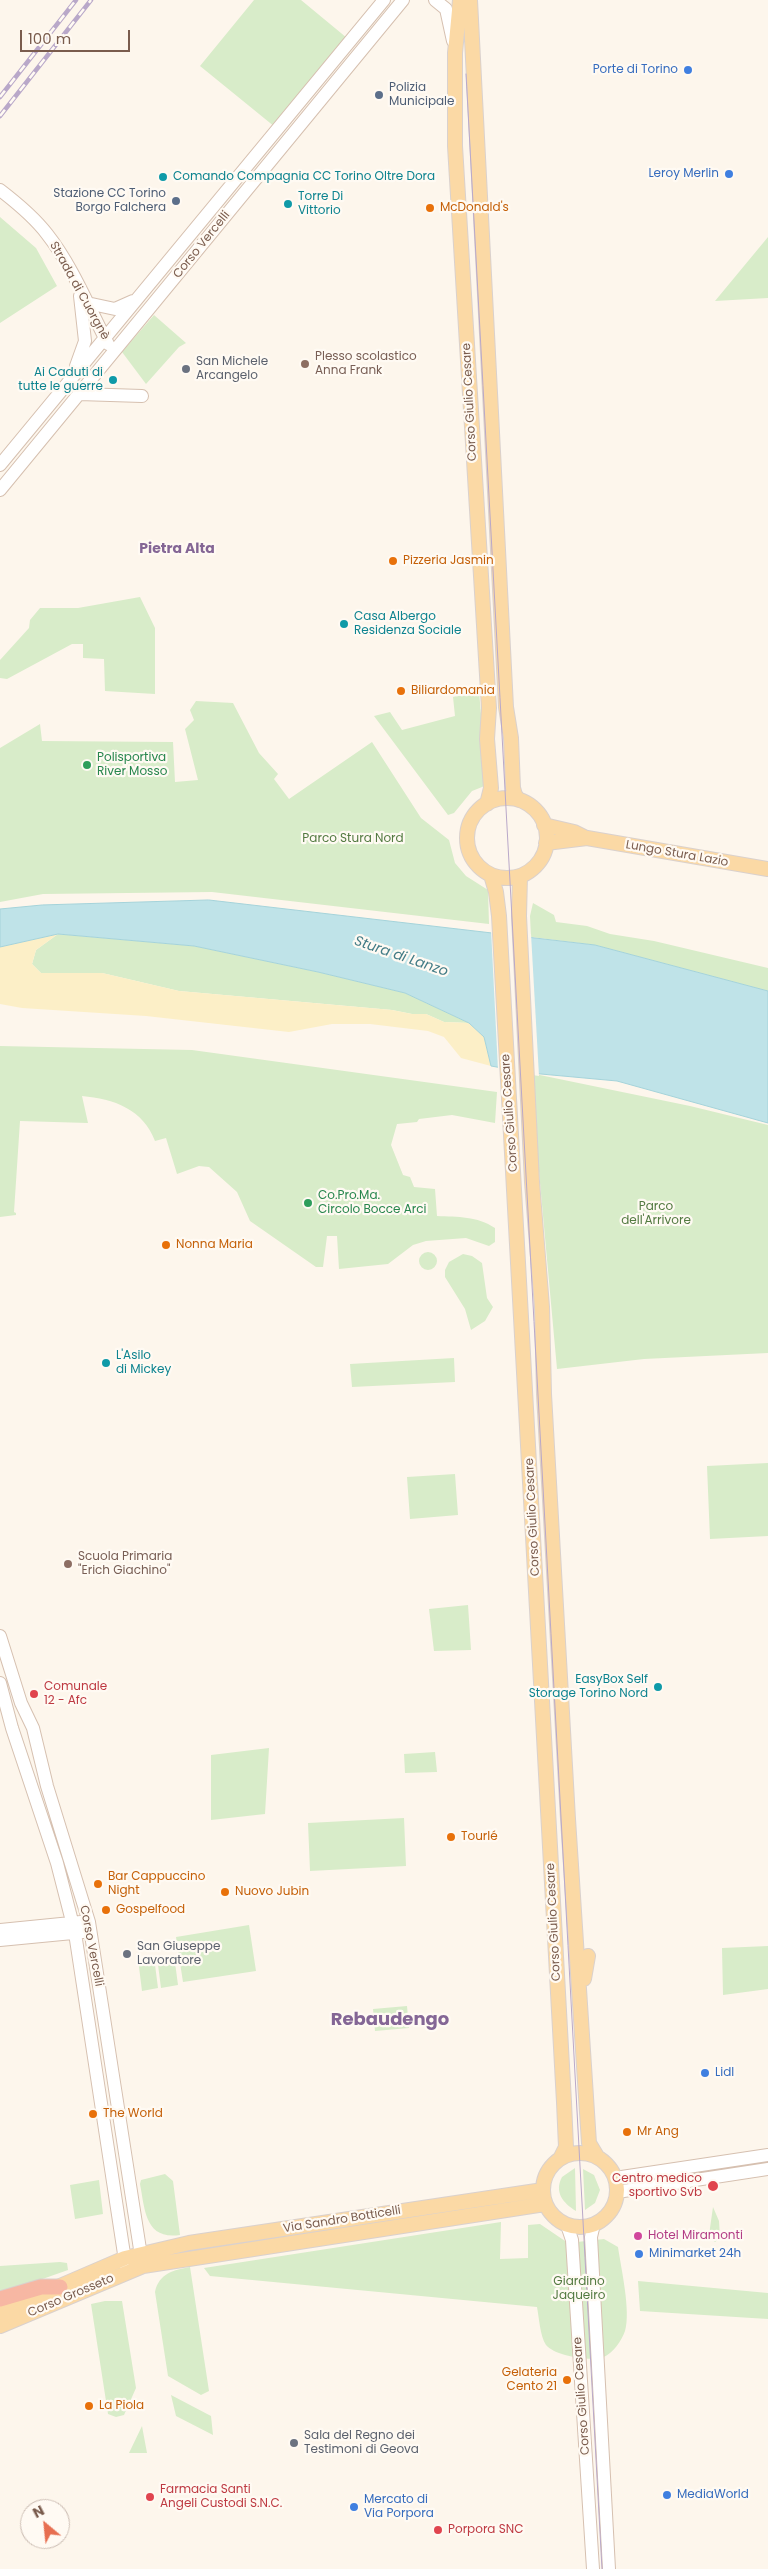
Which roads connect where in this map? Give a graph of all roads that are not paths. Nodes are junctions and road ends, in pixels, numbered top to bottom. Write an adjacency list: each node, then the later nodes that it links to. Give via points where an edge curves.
1 (384, 0): 10 (main road, Corso Vercelli)
2 (407, 0): 6 (main road, Corso Vercelli)
3 (435, 0): 7 (main road, via 446,9)
4 (460, 0): 7 (main road, Corso Giulio Cesare)
5 (470, 0): 19 (main road, Corso Giulio Cesare, via 506,707 513,788)
6 (400, 4): 13 (main road, Corso Vercelli)
7 (455, 53): 20 (main road, Corso Giulio Cesare, via 455,146 489,708 487,739 491,788)
8 (0, 190): 9 (main road, Strada di Cuorgnè, via 46,233)
9 (80, 289): 11 (main road, Strada di Cuorgnè); 14 (main road, via 85,341)
10 (141, 295): 11 (main road, via 126,306 115,309); 12 (main road, Corso Vercelli)
11 (87, 303): 12 (main road, Strada di Cuorgnè)
12 (105, 338): 13 (main road, Strada di Cuorgnè); 14 (main road, Corso Vercelli)
13 (113, 353): 15 (main road, Corso Vercelli)
14 (68, 385): 17 (main road, Corso Vercelli)
15 (79, 394): 16 (main road); 18 (main road, Corso Vercelli)
16 (142, 396)
17 (0, 465)
18 (0, 490)
19 (519, 800): 20 (main road, via 504,798); 21 (main road, via 534,809)
20 (487, 804): 25 (main road, via 473,816 466,841 474,862)
21 (544, 825): 22 (main road, Lungo Stura Lazio); 23 (main road)
22 (587, 838): 23 (main road, Lungo Stura Lazio); 24 (main road, Lungo Stura Lazio)
23 (546, 843): 26 (main road, via 538,864)
24 (768, 869)
25 (491, 875): 26 (main road, via 504,878); 39 (main road, Corso Giulio Cesare, via 499,916 563,2069 566,2148)
26 (520, 876): 36 (main road, Corso Giulio Cesare, via 527,1088)
27 (0, 1636): 31 (main road, Corso Vercelli, via 21,1703 33,1728)
28 (0, 1683): 29 (main road, Corso Vercelli)
29 (67, 1900): 30 (main road, via 62,1913); 32 (main road, Corso Vercelli)
30 (50, 1926): 32 (main road); 33 (main road)
31 (89, 1926): 32 (main road); 48 (main road, Corso Vercelli)
32 (74, 1928): 34 (main road); 47 (main road, Corso Vercelli)
33 (0, 1930)
34 (0, 1940)
35 (588, 1956): 36 (main road)
36 (580, 1991): 38 (main road, Corso Giulio Cesare, via 589,2143)
37 (768, 2155): 41 (main road)
38 (598, 2158): 39 (main road, via 577,2153); 41 (main road)
39 (560, 2159): 42 (main road, via 547,2173)
40 (768, 2169): 43 (main road)
41 (615, 2178): 43 (main road)
42 (543, 2190): 44 (main road); 48 (main road, Via Sandro Botticelli, via 189,2243)
43 (617, 2192): 45 (main road, via 610,2212)
44 (545, 2204): 46 (main road, via 555,2218); 48 (main road, Via Sandro Botticelli)
45 (594, 2224): 46 (main road, via 578,2228); 55 (main road, Corso Giulio Cesare, via 590,2237)
46 (567, 2225): 54 (main road, Corso Giulio Cesare, via 572,2240)
47 (125, 2258): 48 (main road, Corso Grosseto); 49 (main road, Corso Vercelli); 50 (main road, Corso Grosseto)
48 (142, 2260): 49 (main road, Corso Grosseto)
49 (126, 2272): 53 (main road, Corso Grosseto)
50 (60, 2287): 51 (highway, via 41,2287); 52 (main road, Corso Grosseto)
51 (0, 2299)
52 (0, 2312)
53 (0, 2326)
54 (592, 2569)
55 (609, 2569)

